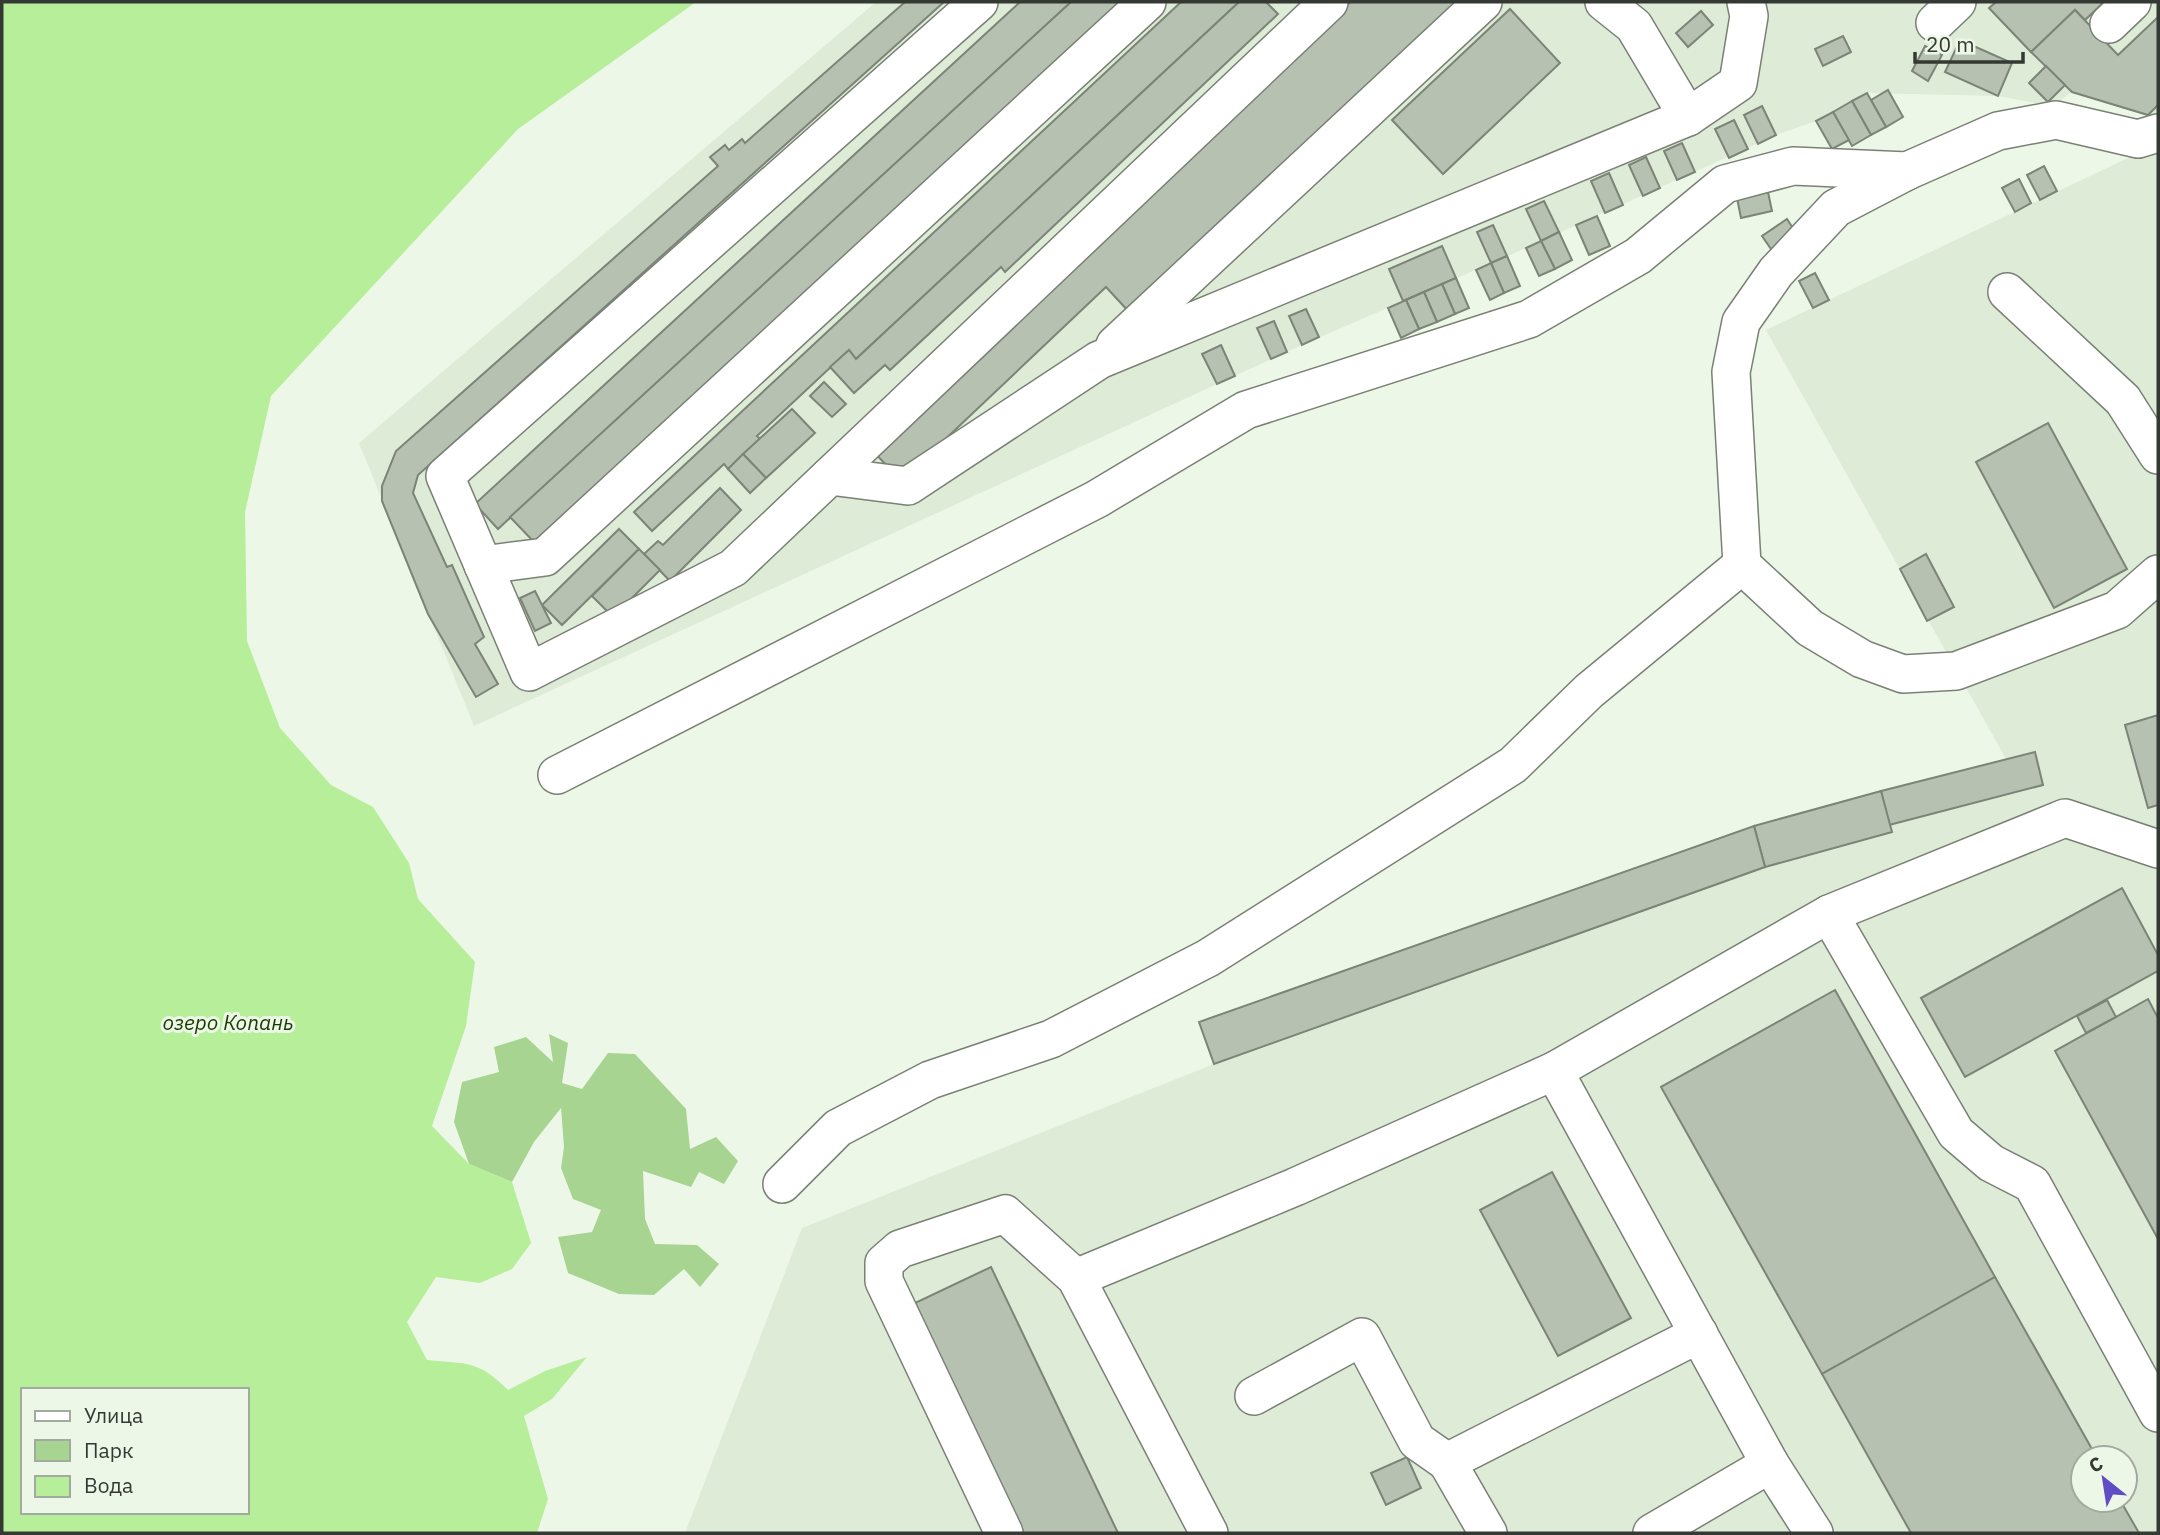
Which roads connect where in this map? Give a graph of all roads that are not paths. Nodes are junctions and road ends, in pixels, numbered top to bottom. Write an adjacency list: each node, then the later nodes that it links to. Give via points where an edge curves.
1 (979, 2): 14 (lane, via 445,476)
2 (1147, 2): 14 (lane, via 545,557)
3 (1329, 2): 13 (lane)
4 (1483, 2): 11 (lane)
5 (1604, 2): 7 (lane, via 1634,26)
6 (1746, 2): 7 (lane, via 1749,16 1738,83)
7 (1688, 117): 11 (lane)
8 (2158, 133): 9 (lane, via 2138,139 2056,120 1998,131)
9 (1907, 171): 15 (lane, via 1836,208 1776,272 1741,322 1731,372); 17 (lane, via 1793,166 1725,184 1638,257 1529,320 1247,410 1097,499)
10 (2007, 292): 12 (lane, via 2123,400)
11 (1099, 360): 13 (lane, via 908,486)
12 (2158, 455)
13 (830, 475): 14 (lane, via 733,568 529,672)
14 (483, 565)
15 (1742, 565): 16 (lane, via 1810,628 1862,659 1903,674 1956,671 2117,610); 21 (lane, via 1589,691 1513,765 1208,958 1051,1039 930,1080 838,1128)
16 (2158, 574)
17 (557, 775)
18 (2158, 849): 19 (lane, via 2065,818)
19 (1829, 914): 20 (lane); 25 (lane, via 1956,1133 1991,1163 2032,1184)
20 (1554, 1071): 22 (lane, via 1295,1187); 23 (lane)
21 (782, 1184)
22 (1076, 1278): 28 (lane, via 1005,1214 900,1249 884,1263 884,1281); 29 (lane)
23 (1699, 1334): 26 (lane); 27 (lane)
24 (1254, 1396): 26 (lane, via 1362,1337 1417,1441)
25 (2158, 1413)
26 (1447, 1462): 30 (lane)
27 (1770, 1464): 31 (lane); 32 (lane)
28 (1004, 1533)
29 (1209, 1533)
30 (1488, 1533)
31 (1652, 1533)
32 (1814, 1533)

